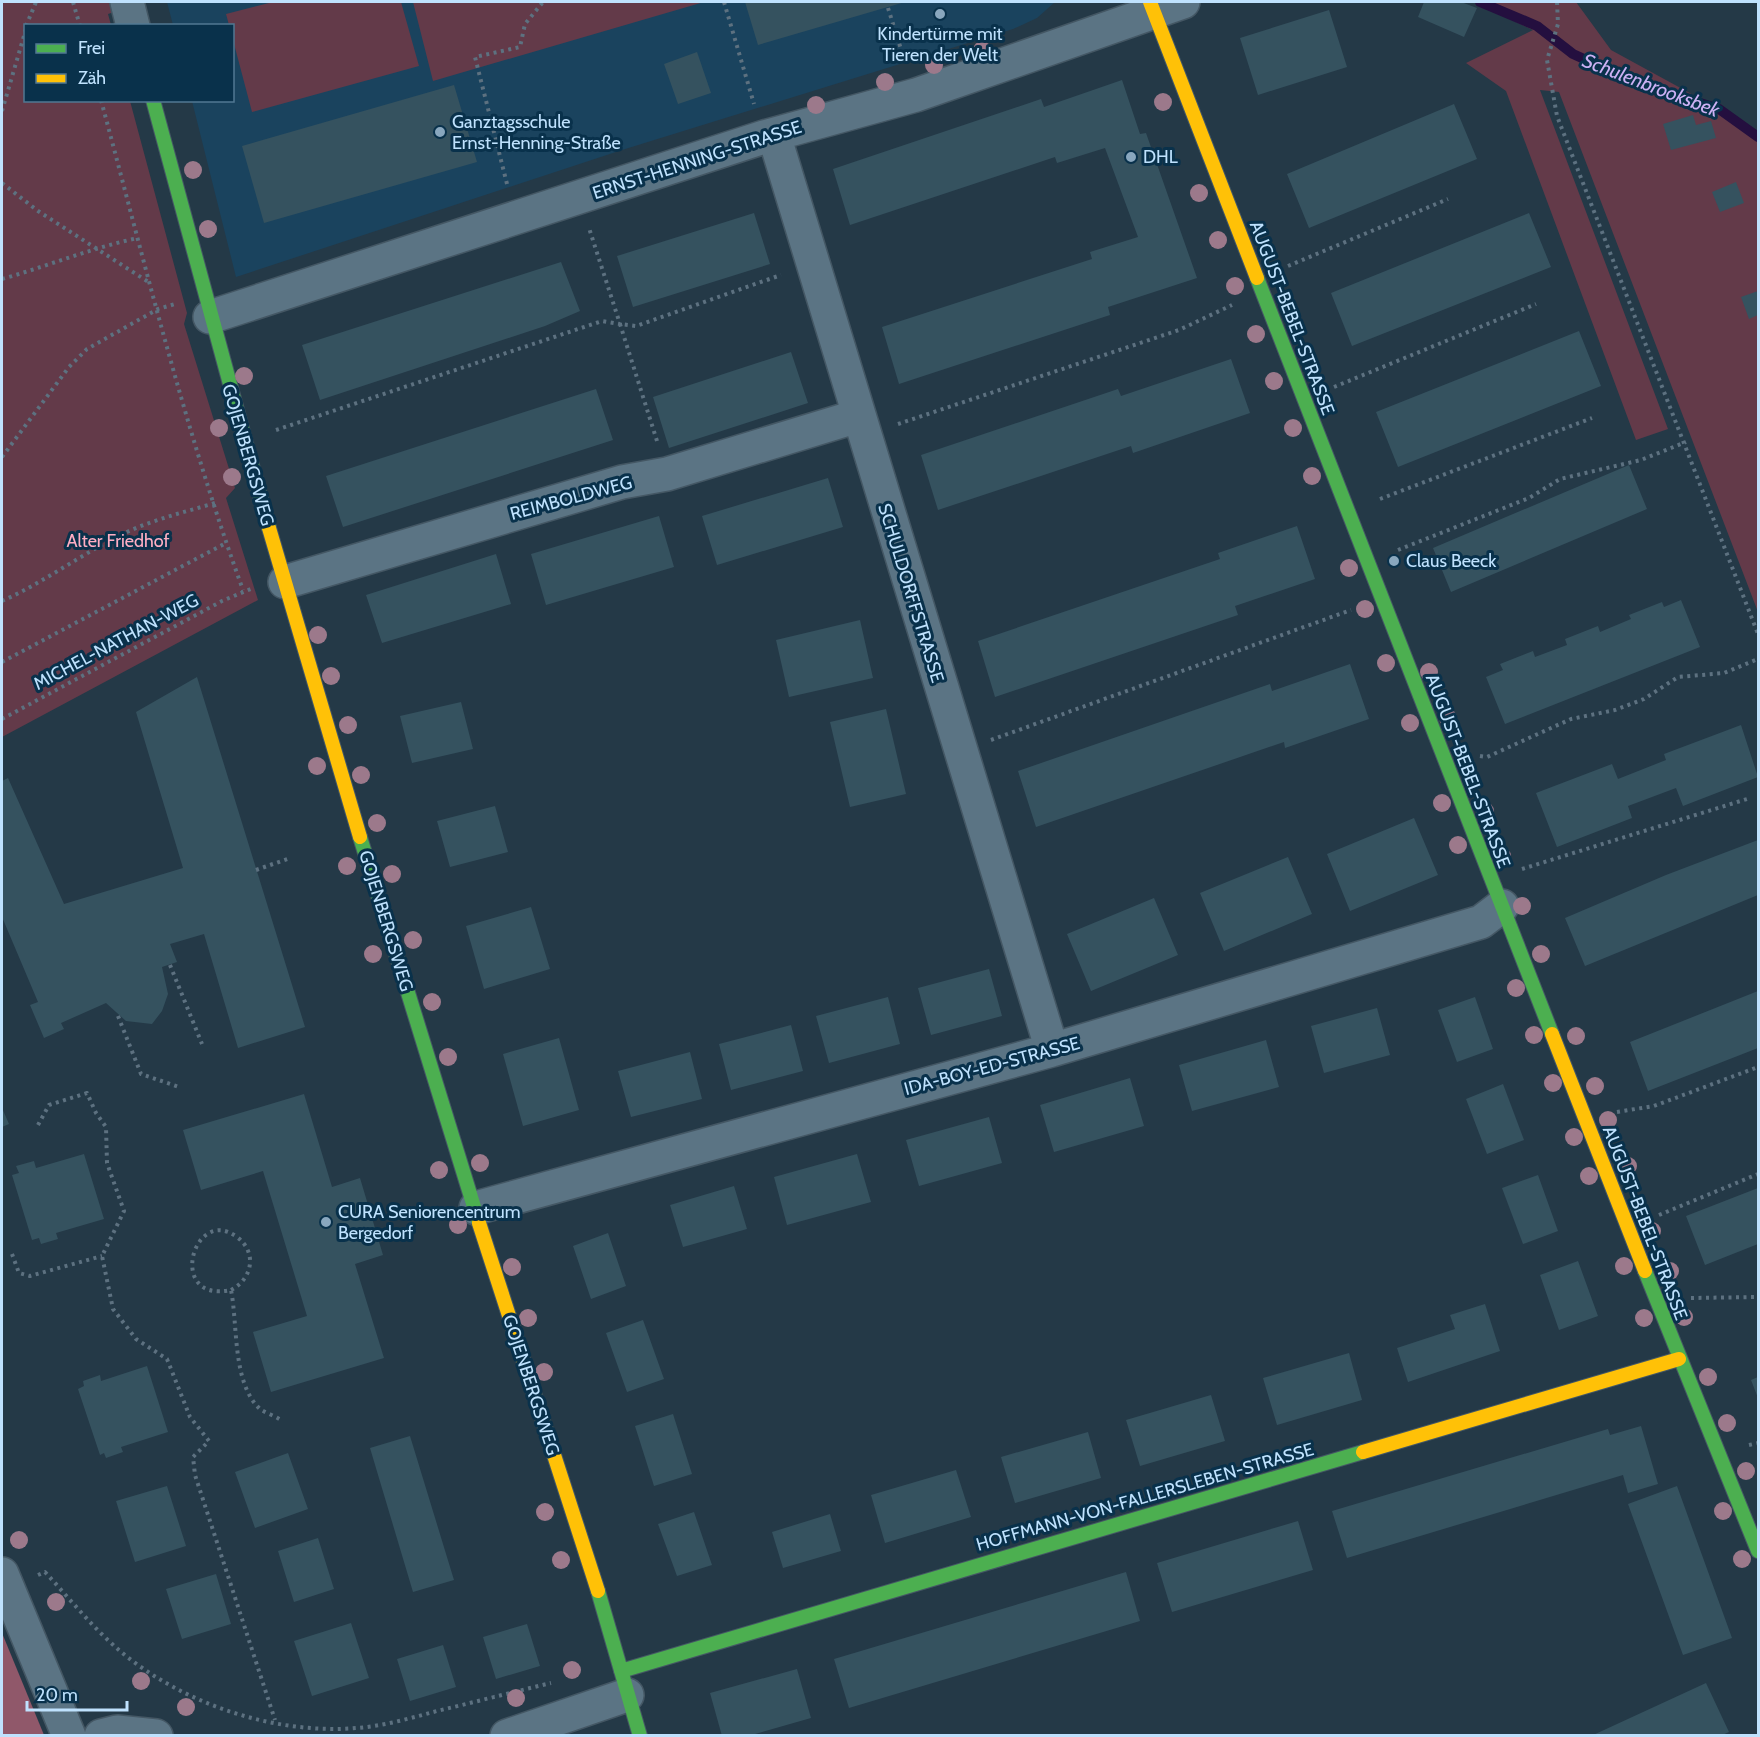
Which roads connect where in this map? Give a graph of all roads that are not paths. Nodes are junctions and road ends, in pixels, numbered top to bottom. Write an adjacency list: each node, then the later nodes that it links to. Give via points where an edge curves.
1 (127, 2): 3 (street)
2 (1162, 5): 5 (street, ERNST-HENNING-STRASSE, via 916,95); 9 (street, AUGUST-BEBEL-STRASSE)
3 (132, 24)
4 (154, 102): 6 (street, GOJENBERGSWEG)
5 (769, 136): 6 (street, ERNST-HENNING-STRASSE); 7 (street, SCHULDORFFSTRASSE)
6 (210, 317): 8 (street, GOJENBERGSWEG)
7 (861, 426): 8 (street, REIMBOLDWEG, via 622,482); 10 (street, SCHULDORFFSTRASSE)
8 (285, 582): 11 (street, GOJENBERGSWEG, via 346,793)
9 (1502, 906): 10 (street, IDA-BOY-ED-STRASSE, via 1481,922); 12 (street, AUGUST-BEBEL-STRASSE)
10 (1052, 1050): 11 (street, IDA-BOY-ED-STRASSE)
11 (476, 1208): 15 (street, GOJENBERGSWEG, via 508,1318 593,1573)
12 (1679, 1359): 13 (street, AUGUST-BEBEL-STRASSE); 15 (street, HOFFMANN-VON-FALLERSLEBEN-STRASSE)
13 (1758, 1551)
14 (4, 1581): 16 (street)
15 (624, 1683): 19 (street); 20 (street, GOJENBERGSWEG)
16 (69, 1736)
17 (101, 1736): 18 (street, via 117,1732)
18 (156, 1736)
19 (507, 1736)
20 (640, 1736)

